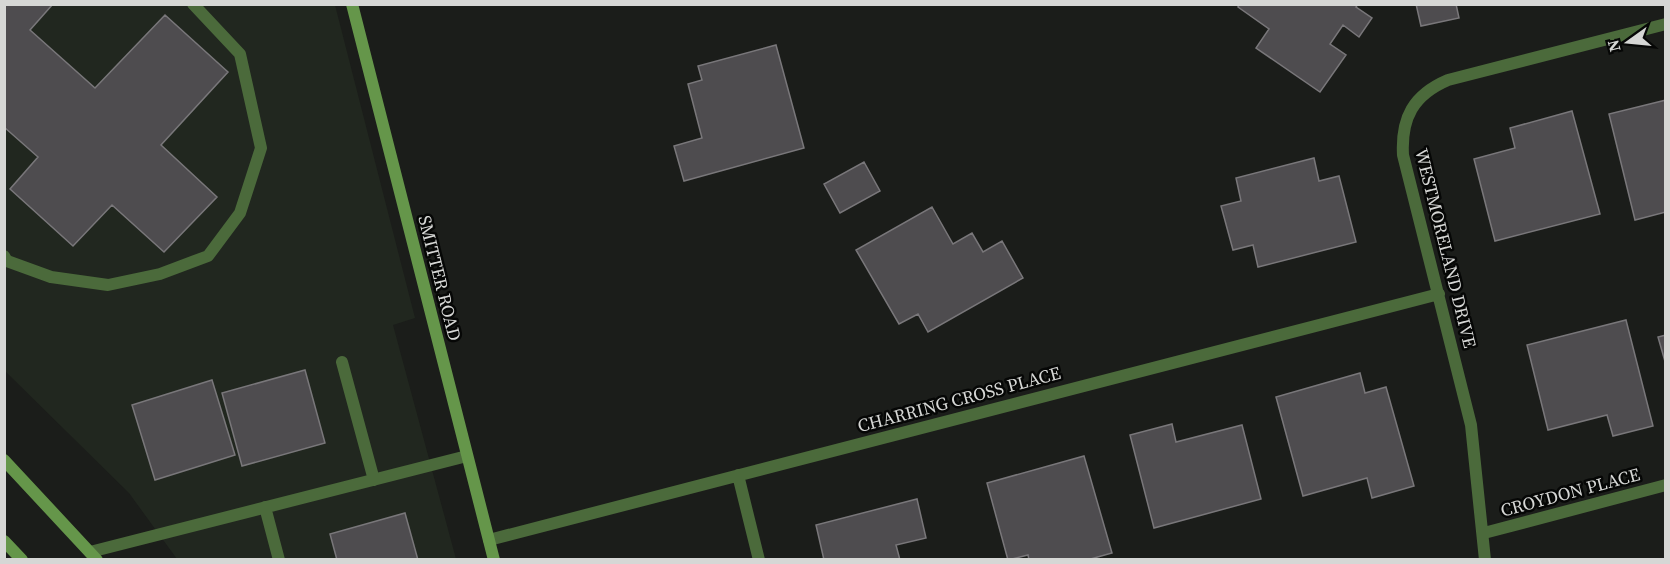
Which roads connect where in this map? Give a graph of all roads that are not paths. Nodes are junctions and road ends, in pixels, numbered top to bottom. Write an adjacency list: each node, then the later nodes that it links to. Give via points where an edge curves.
1 (193, 4): 4 (street, via 240,54 261,148 240,213 208,255 160,274 108,285 51,277 7,261)
2 (352, 4): 7 (street, SMITTER ROAD)
3 (1665, 24): 5 (street, WESTMORELAND DRIVE, via 1448,80 1415,101 1404,125 1403,155)
4 (4, 256)
5 (1439, 294): 9 (street, CHARRING CROSS PLACE); 13 (street, WESTMORELAND DRIVE, via 1471,425)
6 (342, 362): 10 (street)
7 (467, 456): 10 (street); 14 (street, SMITTER ROAD)
8 (4, 460): 16 (street)
9 (738, 475): 14 (street, CHARRING CROSS PLACE); 20 (street)
10 (374, 480): 12 (street)
11 (1665, 485): 13 (street, CROYDON PLACE)
12 (265, 507): 16 (street); 18 (street)
13 (1484, 533): 21 (street, WESTMORELAND DRIVE)
14 (489, 540): 19 (street, SMITTER ROAD)
15 (4, 542): 17 (street)
16 (93, 556)
17 (22, 560)
18 (279, 560)
19 (494, 560)
20 (759, 560)
21 (1485, 560)

